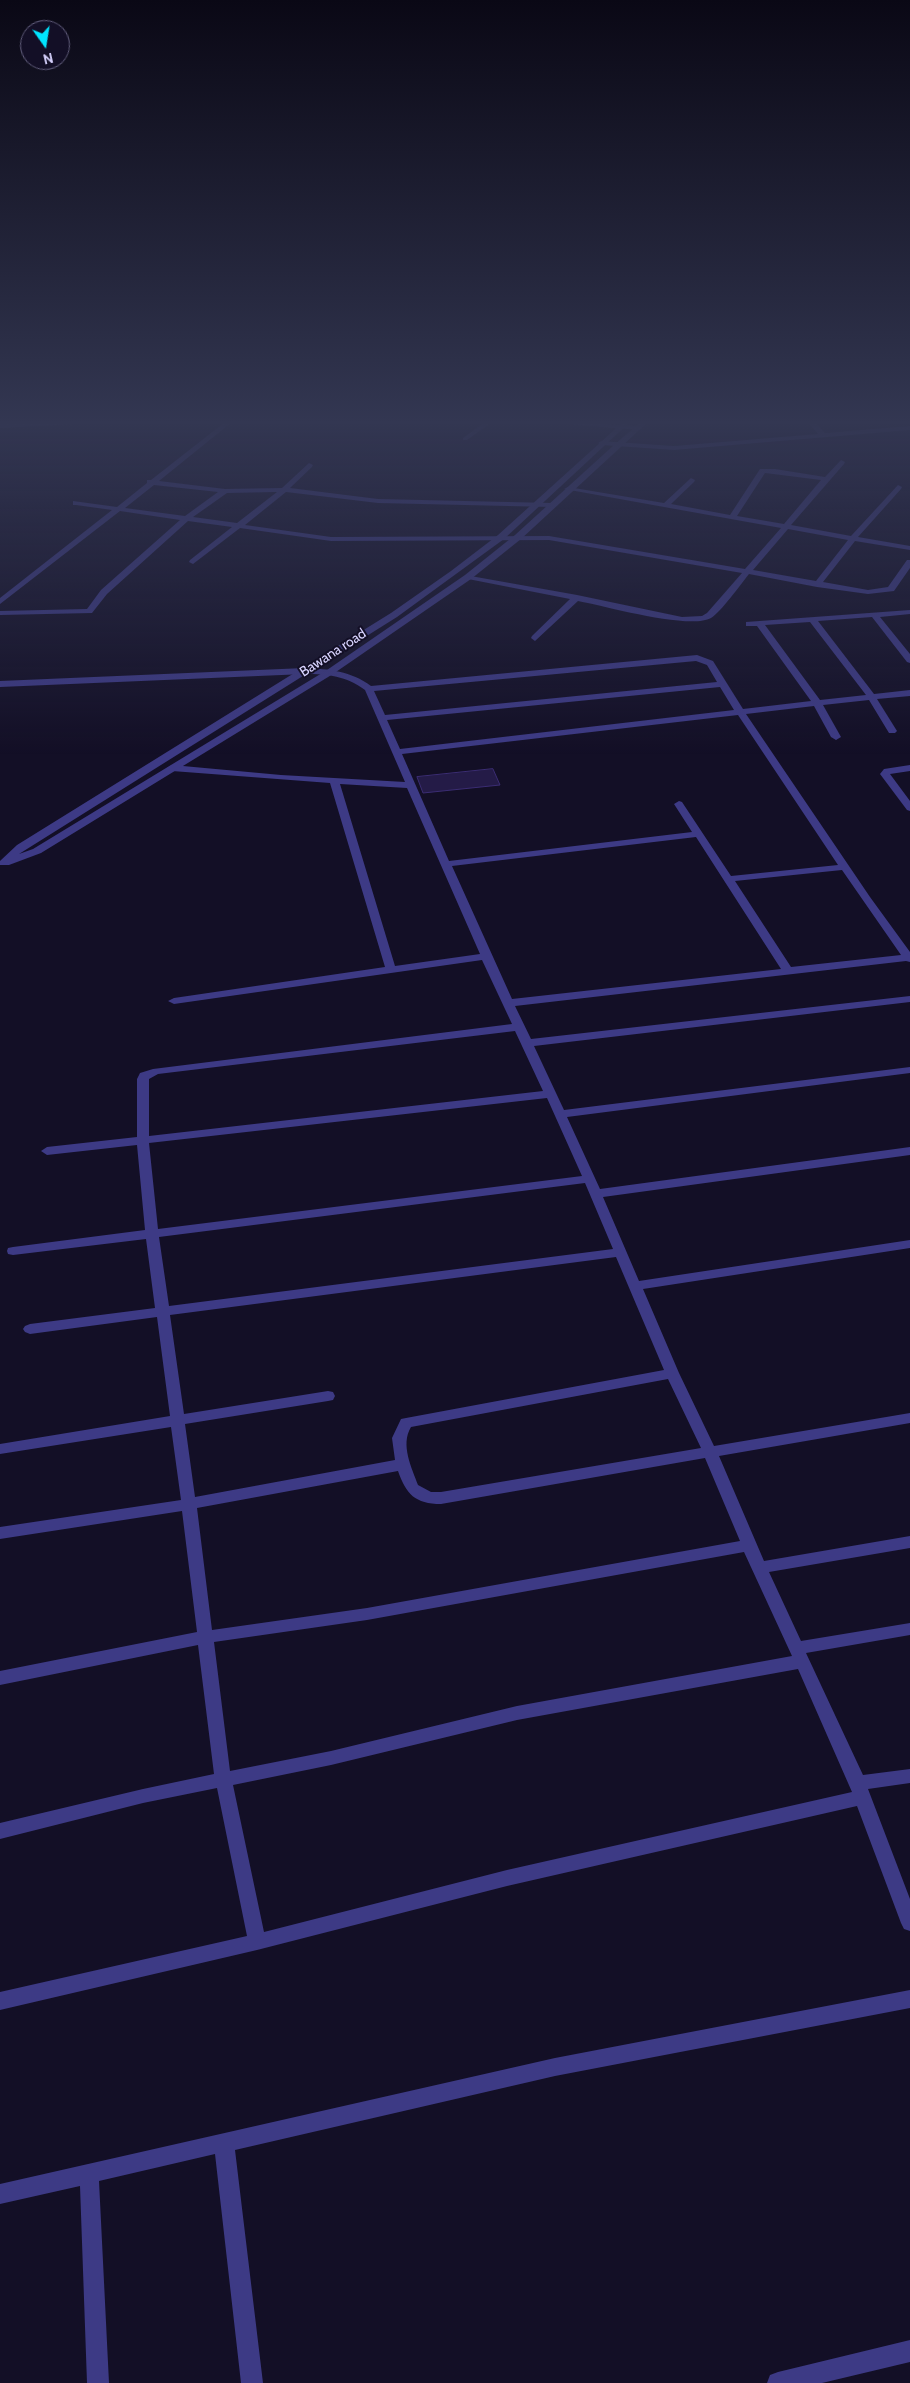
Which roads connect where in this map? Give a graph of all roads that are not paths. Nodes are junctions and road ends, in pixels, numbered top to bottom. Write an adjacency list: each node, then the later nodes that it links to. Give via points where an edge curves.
1 (86, 533): 20 (street)
2 (170, 533): 22 (street, via 104,592 89,611)
3 (229, 533): 14 (street)
4 (294, 533): 11 (street, via 347,539)
5 (505, 533): 11 (street, Bawana road)
6 (521, 533): 10 (street, Bawana road)
7 (778, 533): 16 (street)
8 (825, 533): 12 (street)
9 (857, 533): 12 (street)
10 (518, 536): 11 (street); 16 (street, via 548,538); 17 (street, Bawana road)
11 (501, 537): 28 (street, Bawana road, via 454,574)
12 (853, 538): 13 (street); 18 (street)
13 (910, 548)
14 (193, 562)
15 (910, 562): 18 (street, via 891,588 883,591)
16 (746, 572): 18 (street); 19 (street, via 710,615 703,618 682,619)
17 (468, 576): 19 (street); 29 (street, Bawana road)
18 (817, 585)
19 (577, 597): 27 (street)
20 (0, 602)
21 (910, 612): 23 (street)
22 (0, 613)
23 (874, 614): 24 (street); 30 (street)
24 (812, 619): 26 (street); 37 (street)
25 (749, 624): 26 (street)
26 (760, 624): 38 (street)
27 (535, 638)
28 (348, 645): 29 (street); 31 (street, Bawana road)
29 (364, 649): 32 (street, Bawana road)
30 (910, 660)
31 (305, 671): 32 (street); 33 (street); 51 (street, Bawana road, via 21,847)
32 (330, 672): 35 (street, via 347,674); 44 (street, Bawana road)
33 (0, 684)
34 (722, 684): 35 (street, via 710,663 686,658); 39 (street); 40 (street)
35 (369, 690): 40 (street)
36 (910, 693): 37 (street)
37 (871, 696): 38 (street); 41 (street)
38 (817, 703): 39 (street); 42 (street)
39 (740, 712): 43 (street); 53 (street)
40 (382, 718): 43 (street)
41 (892, 730)
42 (836, 737)
43 (397, 752): 47 (street)
44 (172, 768): 46 (street); 51 (street, Bawana road, via 37,851)
45 (910, 768): 49 (street, via 885,774)
46 (334, 781): 47 (street); 57 (street)
47 (412, 784): 52 (street)
48 (679, 804): 50 (street)
49 (910, 808)
50 (698, 834): 52 (street); 54 (street)
51 (2, 864)
52 (446, 864): 55 (street)
53 (844, 867): 54 (street); 56 (street)
54 (728, 879): 58 (street)
55 (486, 956): 57 (street); 61 (street)
56 (910, 958): 58 (street)
57 (391, 970): 60 (street)
58 (788, 971): 61 (street)
59 (910, 999): 63 (street)
60 (174, 1000)
61 (508, 1003): 62 (street)
62 (519, 1027): 63 (street); 67 (street, via 149,1073 142,1079)
63 (526, 1043): 65 (street)
64 (910, 1070): 66 (street)
65 (550, 1094): 66 (street); 67 (street)
66 (559, 1114): 70 (street)
67 (143, 1140): 69 (street); 72 (street)
68 (910, 1150): 71 (street)
69 (47, 1151)
70 (589, 1179): 71 (street); 72 (street)
71 (595, 1194): 75 (street)
72 (152, 1234): 74 (street); 77 (street)
73 (910, 1244): 76 (street)
74 (13, 1251)
75 (620, 1252): 76 (street); 77 (street)
76 (635, 1286): 79 (street)
77 (163, 1312): 78 (street); 82 (street)
78 (30, 1329)
79 (672, 1373): 84 (street); 85 (street, via 406,1423 398,1436)
80 (328, 1396): 82 (street)
81 (910, 1418): 84 (street)
82 (178, 1421): 83 (street); 86 (street)
83 (0, 1448)
84 (710, 1452): 85 (street, via 430,1498 412,1488); 89 (street)
85 (404, 1464): 86 (street)
86 (189, 1504): 87 (street); 92 (street)
87 (0, 1532)
88 (910, 1542): 90 (street)
89 (749, 1545): 90 (street); 92 (street, via 367,1614)
90 (760, 1568): 93 (street)
91 (910, 1629): 93 (street)
92 (206, 1637): 94 (street); 96 (street)
93 (800, 1655): 96 (street, via 517,1713 330,1758); 97 (street)
94 (0, 1678)
95 (910, 1776): 97 (street)
96 (223, 1779): 98 (street); 100 (street)
97 (860, 1790): 99 (street); 100 (street)
98 (0, 1831)
99 (910, 1923)
100 (257, 1942): 102 (street)
101 (910, 1999): 103 (street, via 555,2067)
102 (0, 2002)
103 (224, 2144): 104 (street); 108 (street)
104 (89, 2174): 105 (street); 107 (street)
105 (0, 2194)
106 (910, 2351): 109 (street)
107 (98, 2383)
108 (252, 2383)
109 (778, 2383)

